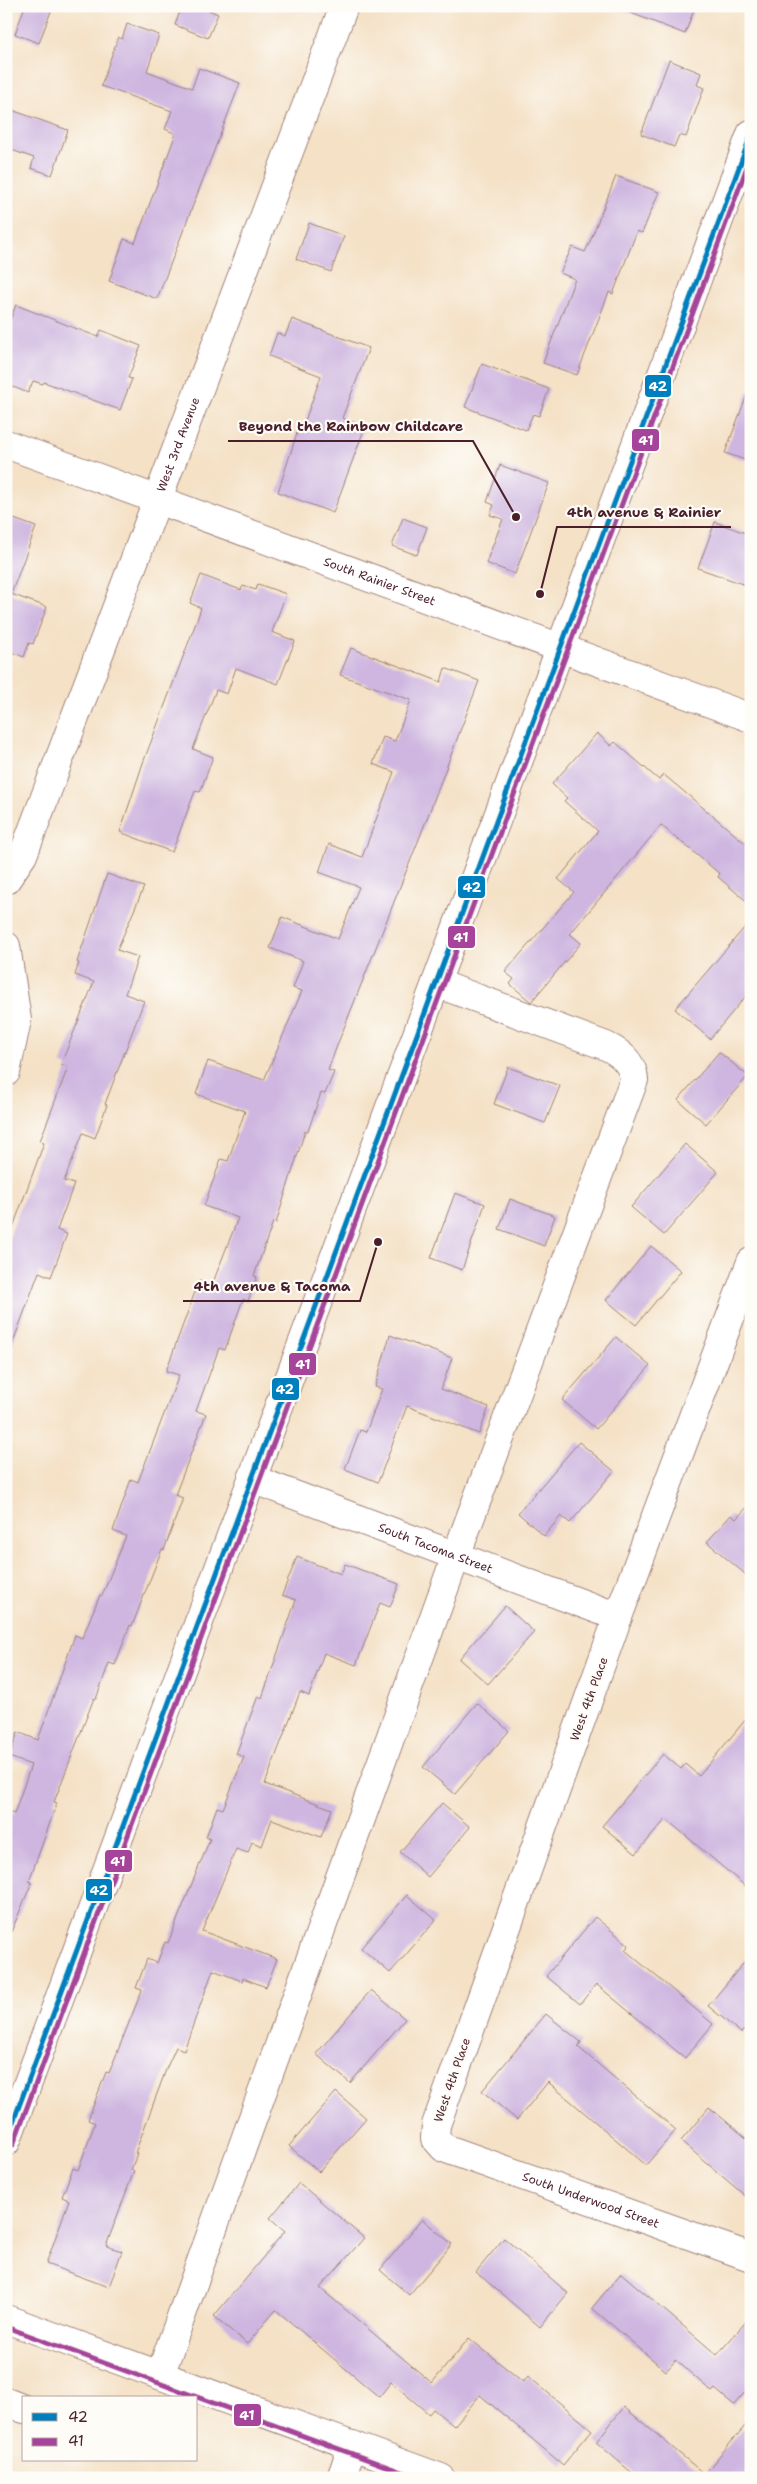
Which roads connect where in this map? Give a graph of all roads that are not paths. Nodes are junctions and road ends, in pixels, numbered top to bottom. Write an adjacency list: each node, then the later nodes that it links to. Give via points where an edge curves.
1 (344, 6): 4 (street, West 3rd Avenue)
2 (751, 134): 5 (street)
3 (6, 444): 4 (street, South Rainier Street)
4 (157, 500): 5 (street, South Rainier Street); 7 (street, West 3rd Avenue, via 24,855)
5 (560, 648): 6 (street, South Rainier Street); 9 (street)
6 (751, 718)
7 (6, 880)
8 (6, 946): 10 (street, via 17,1020)
9 (436, 983): 12 (street); 13 (street, via 606,1046 626,1060 633,1070 634,1080)
10 (6, 1072)
11 (751, 1262): 14 (street, West 4th Place)
12 (252, 1479): 13 (street, South Tacoma Street); 16 (street)
13 (456, 1556): 14 (street, South Tacoma Street); 19 (street)
14 (618, 1617): 15 (street, West 4th Place, via 436,2125)
15 (435, 2138): 17 (street, South Underwood Street, via 444,2148)
16 (6, 2142)
17 (751, 2257)
18 (6, 2319): 19 (street)
19 (160, 2375): 22 (street)
20 (6, 2402): 21 (street)
21 (22, 2407)
22 (353, 2446): 23 (street); 24 (street)
23 (341, 2478)
24 (441, 2478)

